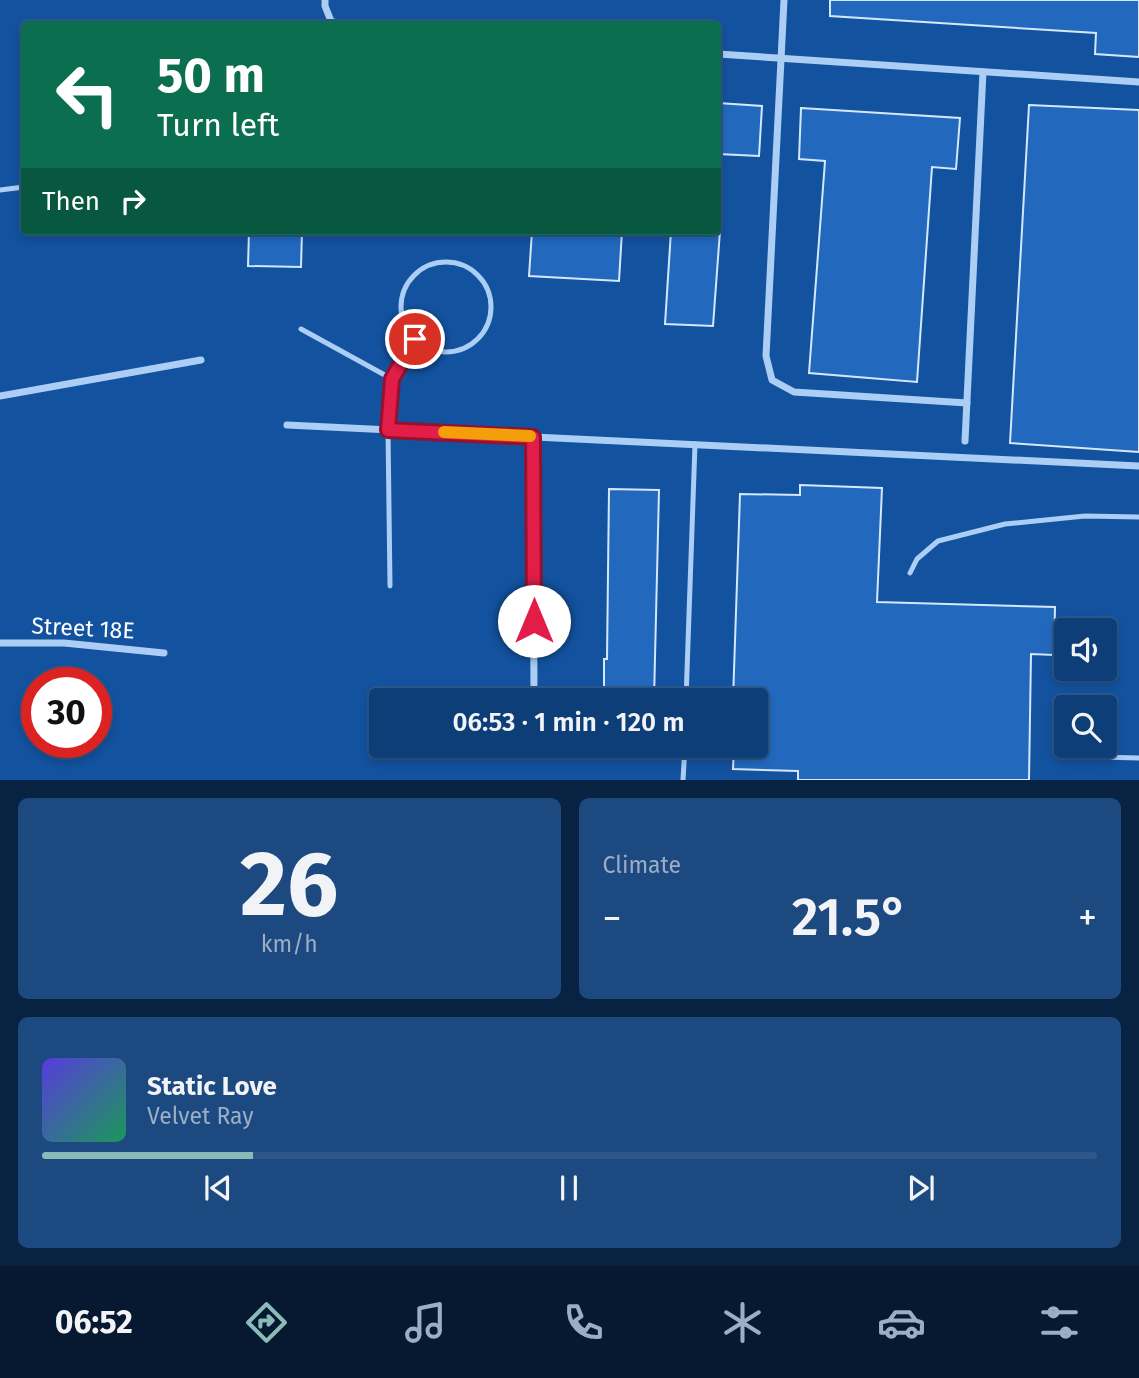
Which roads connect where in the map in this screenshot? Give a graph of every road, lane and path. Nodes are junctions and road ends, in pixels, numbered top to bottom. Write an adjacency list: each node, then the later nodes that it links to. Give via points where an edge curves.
1 (325, 0): 3 (street)
2 (784, 0): 5 (street)
3 (331, 21)
4 (721, 54): 5 (street)
5 (781, 58): 6 (street); 15 (street, via 766,356 772,380 794,391)
6 (983, 72): 7 (street); 15 (street)
7 (1139, 82)
8 (21, 187): 9 (lane)
9 (0, 190)
10 (302, 329): 13 (lane)
11 (415, 339): 11 (lane, via 443,352 459,350 484,332 491,303 478,275 455,263 417,272 402,297 406,327); 13 (lane)
12 (201, 360): 14 (street)
13 (392, 379): 17 (lane)
14 (0, 396)
15 (967, 403): 19 (street)
16 (287, 425): 17 (street)
17 (388, 430): 18 (street); 24 (lane)
18 (533, 437): 20 (street); 27 (street)
19 (965, 441)
20 (695, 444): 21 (street); 28 (lane)
21 (1139, 466)
22 (1139, 517): 23 (lane, via 1085,516 1005,524 938,541 917,559)
23 (910, 573)
24 (390, 586)
25 (0, 643): 26 (street, Street 18E, via 65,643)
26 (164, 653)
27 (534, 688)
28 (686, 688)
29 (1117, 757): 31 (lane)
30 (684, 758): 32 (lane)
31 (1139, 758)
32 (683, 779)

